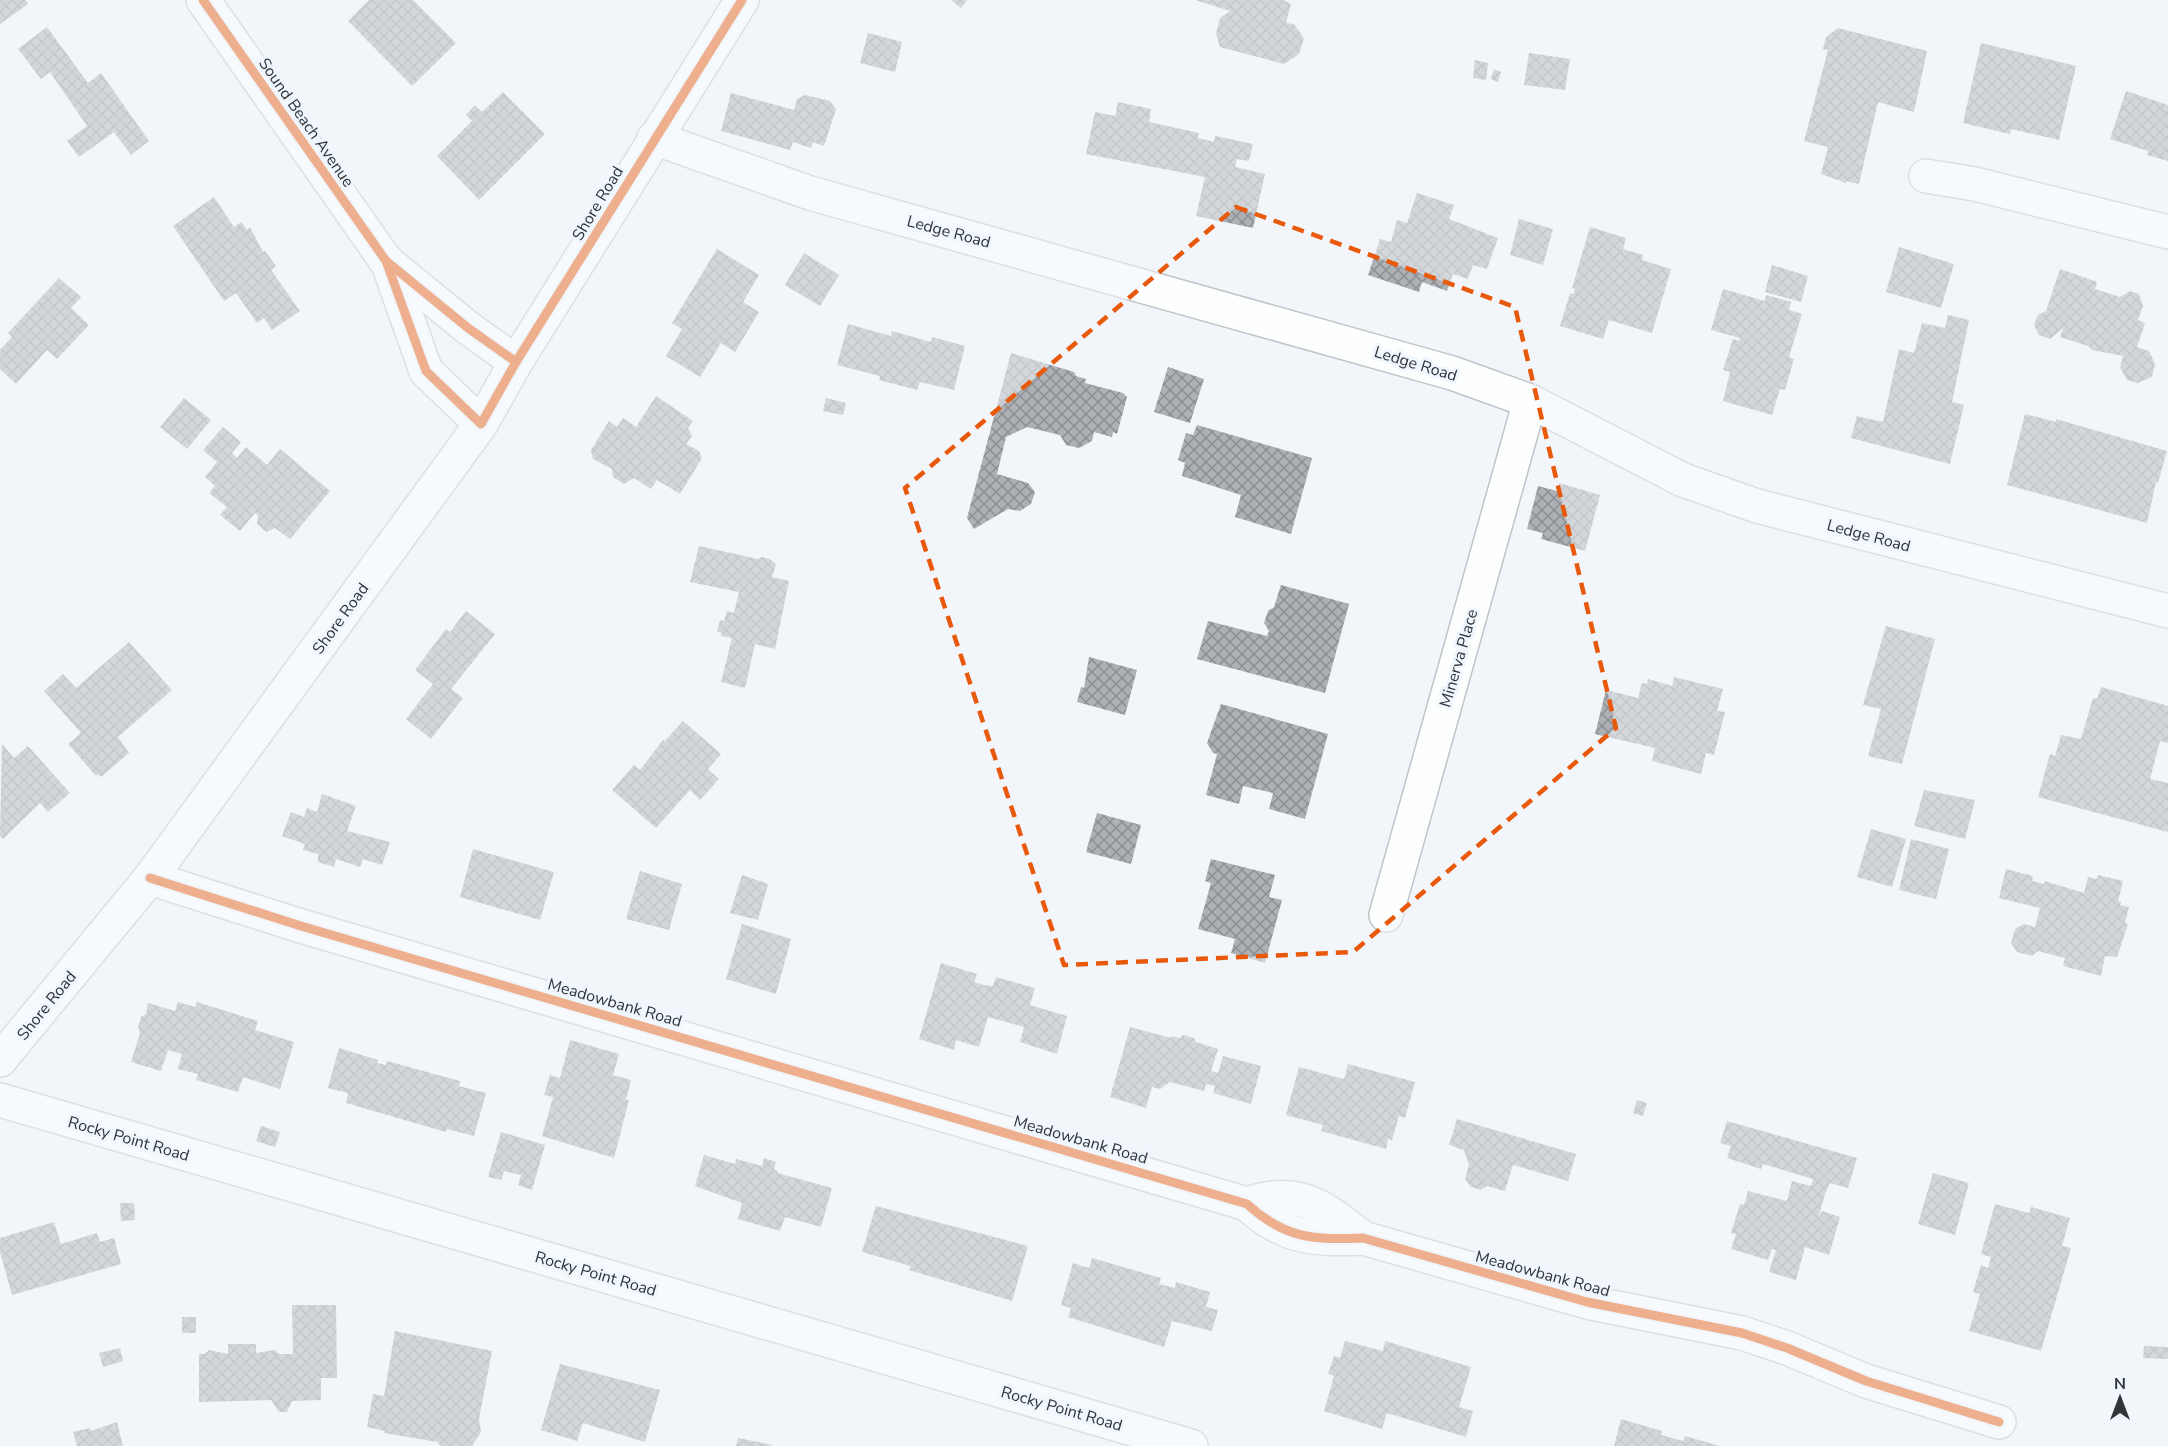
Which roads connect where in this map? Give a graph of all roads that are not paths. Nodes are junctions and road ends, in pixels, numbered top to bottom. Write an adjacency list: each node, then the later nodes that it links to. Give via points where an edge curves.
1 (203, 0): 6 (street, Sound Beach Avenue)
2 (742, 0): 3 (street, Shore Road)
3 (654, 138): 7 (street, Shore Road); 8 (street, Ledge Road, via 810,193 1442,370)
4 (1926, 176): 5 (street, via 1975,184)
5 (2168, 232)
6 (386, 261): 7 (street, Sound Beach Avenue); 9 (street, Sound Beach Avenue, via 426,371)
7 (516, 362): 9 (street, Shore Road)
8 (1530, 401): 10 (street, Ledge Road, via 1683,480 1756,506); 12 (street, Minerva Place)
9 (481, 424): 11 (street, Shore Road)
10 (2168, 611)
11 (150, 878): 13 (street, Shore Road); 15 (street, Meadowbank Road, via 300,926 1247,1204 1264,1219 1294,1235 1363,1238 1587,1302 1742,1333 1866,1381)
12 (1386, 915)
13 (0, 1060)
14 (0, 1100): 16 (street, Rocky Point Road)
15 (2000, 1422)
16 (1191, 1446)

